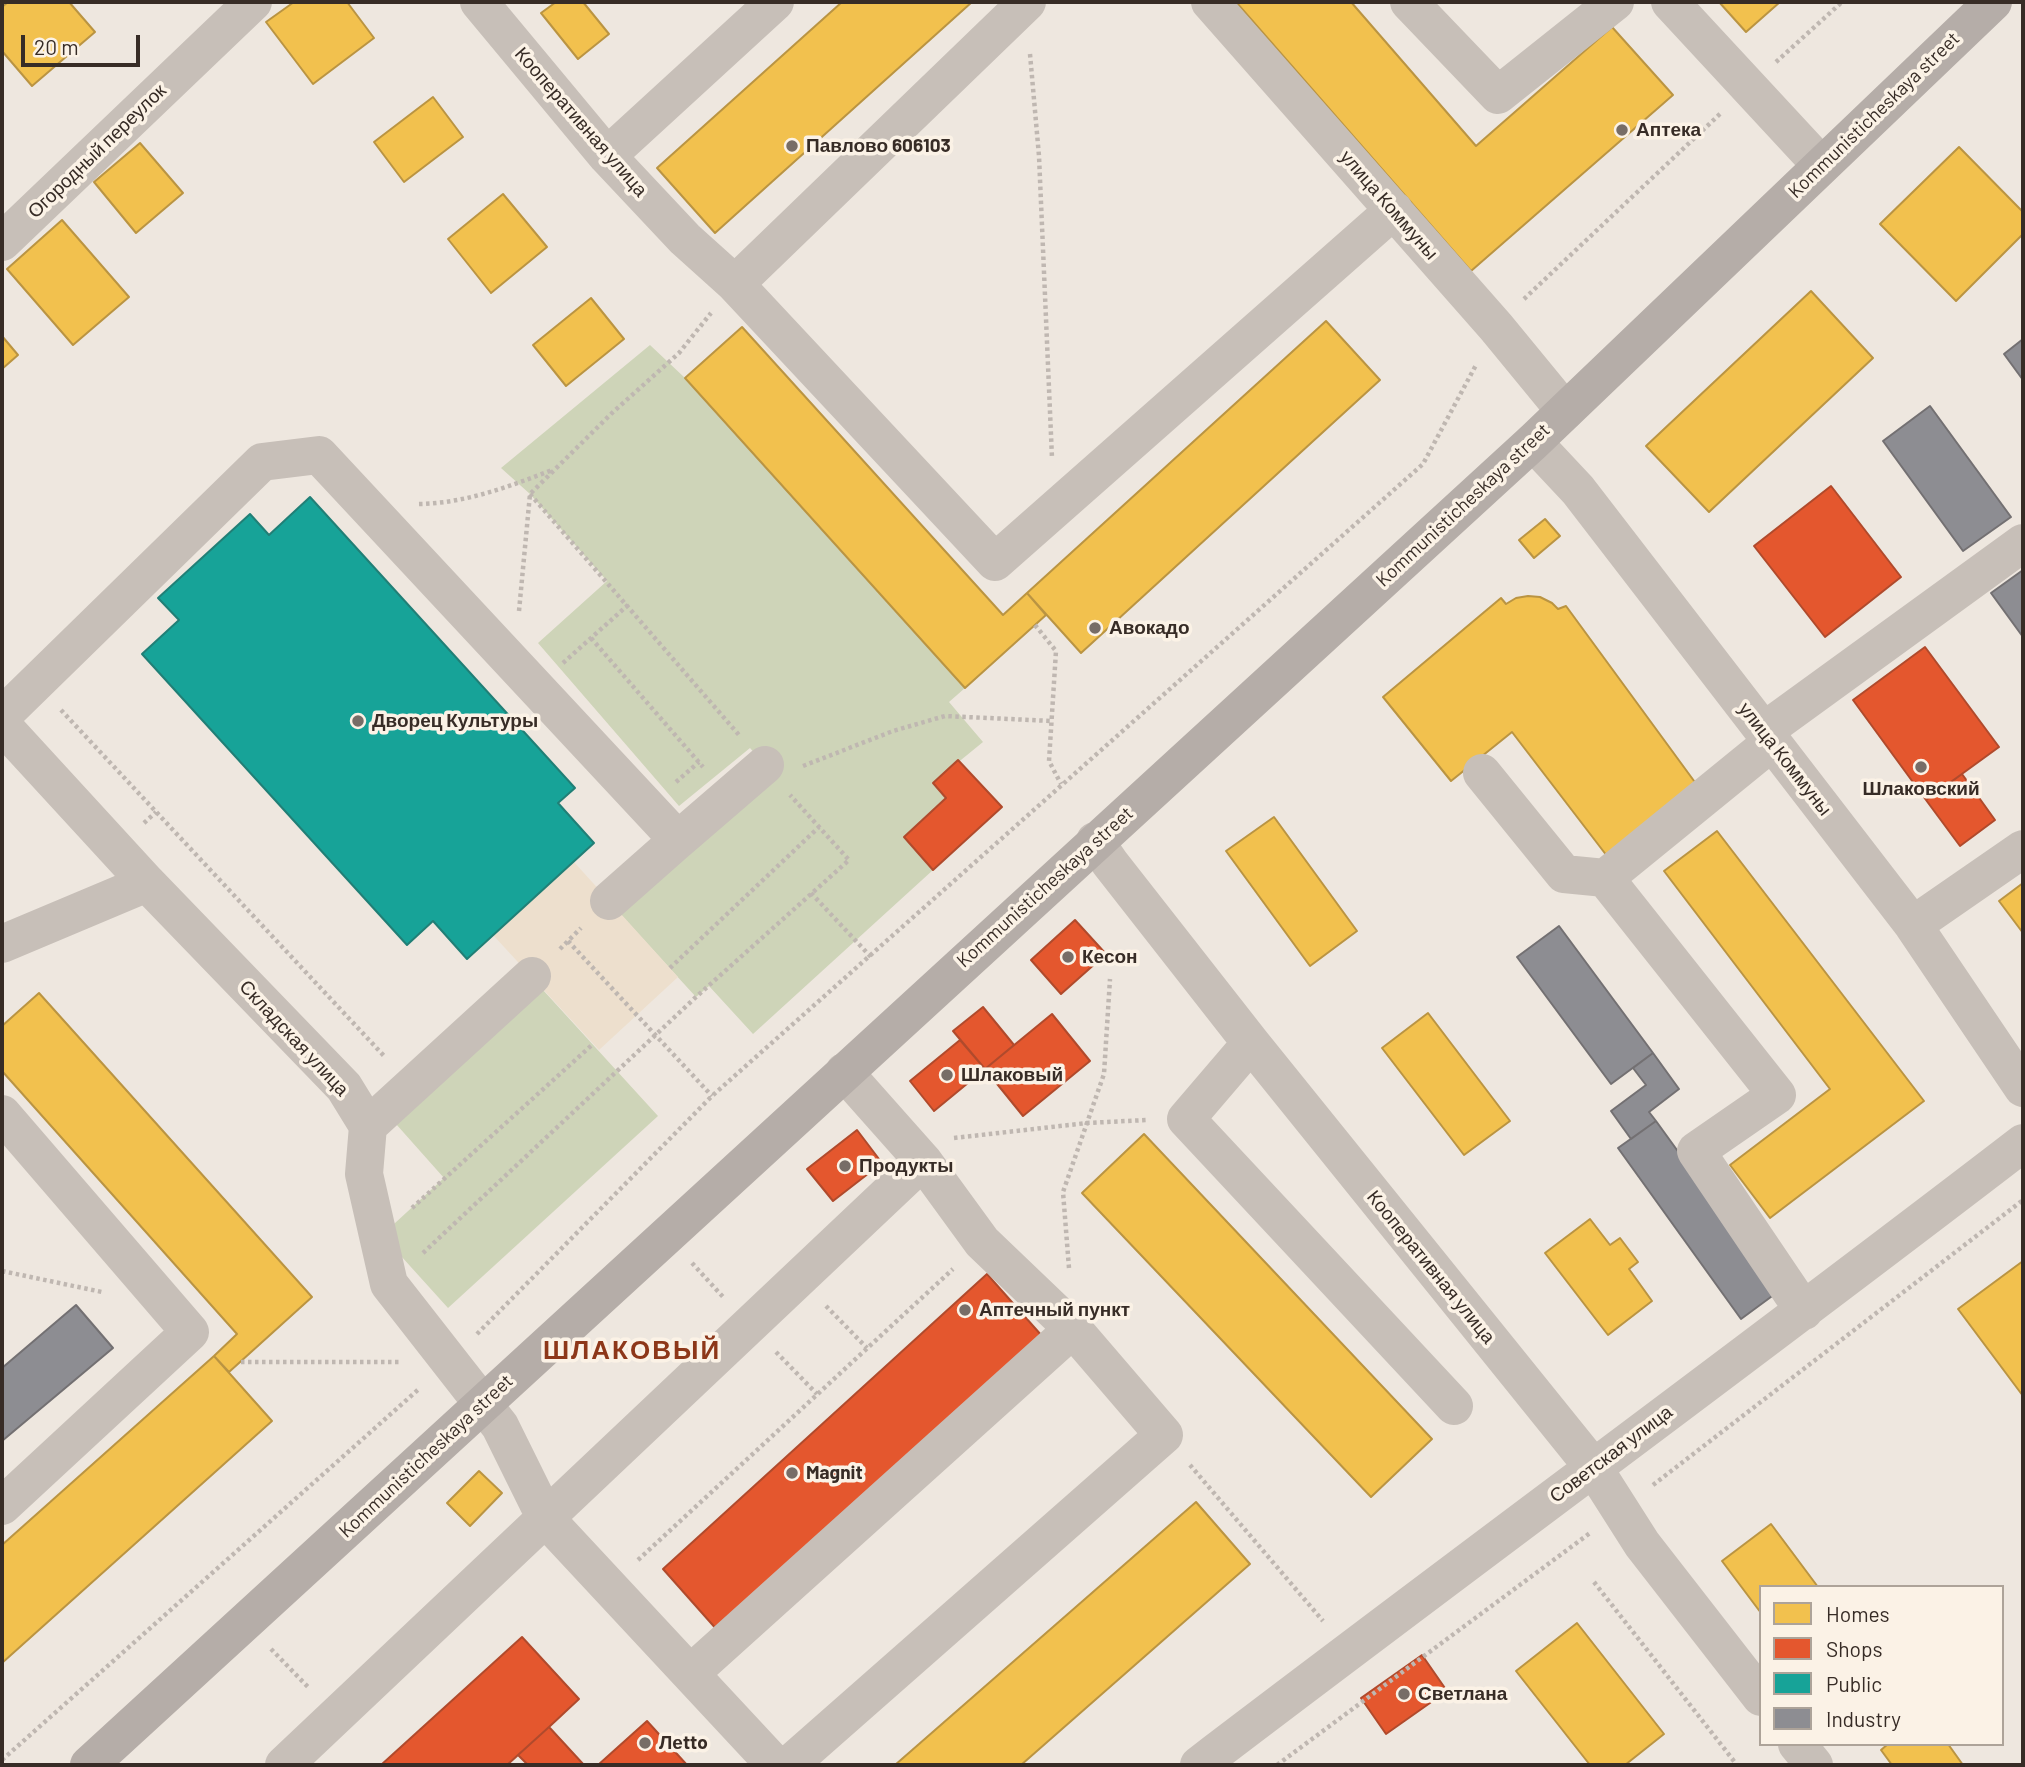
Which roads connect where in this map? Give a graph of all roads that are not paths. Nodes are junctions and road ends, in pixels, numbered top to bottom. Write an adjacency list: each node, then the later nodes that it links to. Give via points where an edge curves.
1 (253, 2): 13 (street, Огородный переулок)
2 (479, 2): 10 (street, Кооперативная улица)
3 (775, 2): 10 (street)
4 (1210, 2): 12 (street, улица Коммуны)
5 (1409, 2): 6 (street, via 1498,95)
6 (1615, 2)
7 (1670, 2): 11 (street)
8 (1993, 2): 11 (main road, Kommunisticheskaya street)
9 (1026, 3): 14 (street)
10 (607, 156): 14 (street, Кооперативная улица, via 685,239)
11 (1821, 165): 15 (main road, Kommunisticheskaya street)
12 (1394, 210): 14 (street, Кооперативная улица, via 995,562); 15 (street, улица Коммуны)
13 (2, 242)
14 (735, 284)
15 (1565, 411): 16 (main road, Kommunisticheskaya street)
16 (1533, 442): 20 (street, улица Коммуны, via 1578,490); 24 (main road, Kommunisticheskaya street)
17 (2023, 543): 20 (street)
18 (2, 716): 23 (street, via 262,462 318,455)
19 (2, 725): 27 (street, Складская улица)
20 (1768, 736): 26 (street); 29 (street, улица Коммуны)
21 (769, 771): 23 (street, via 727,797)
22 (1482, 773): 26 (street, via 1564,874)
23 (678, 840): 28 (street)
24 (1095, 841): 32 (street, Кооперативная улица); 33 (main road, Kommunisticheskaya street)
25 (2023, 849): 29 (street)
26 (1605, 878): 39 (street, via 1777,1095 1696,1151)
27 (147, 883): 30 (street); 36 (street, Складская улица, via 344,1087)
28 (609, 901)
29 (1913, 925): 34 (street, улица Коммуны)
30 (2, 944)
31 (531, 976): 36 (street)
32 (1251, 1043): 42 (street, via 1186,1119); 43 (street, Кооперативная улица)
33 (844, 1072): 38 (street); 41 (main road, Kommunisticheskaya street)
34 (2023, 1088)
35 (2, 1114): 44 (street, via 190,1332)
36 (368, 1126): 41 (street, via 364,1174 389,1284)
37 (2023, 1143): 39 (street, Советская улица)
38 (923, 1161): 40 (street, via 982,1242); 45 (street)
39 (1804, 1311): 43 (street, Советская улица)
40 (1073, 1329): 46 (street); 52 (street, via 1164,1435)
41 (482, 1404): 45 (street, via 500,1426); 49 (main road, Kommunisticheskaya street)
42 (1454, 1406)
43 (1593, 1466): 47 (street, Кооперативная улица, via 1642,1544); 53 (street, Советская улица)
44 (2, 1506)
45 (546, 1519): 46 (street); 50 (street)
46 (691, 1673): 51 (street)
47 (1759, 1694)
48 (1799, 1746): 54 (street)
49 (89, 1765)
50 (284, 1765)
51 (775, 1765)
52 (789, 1765)
53 (1199, 1765)
54 (1814, 1765)

